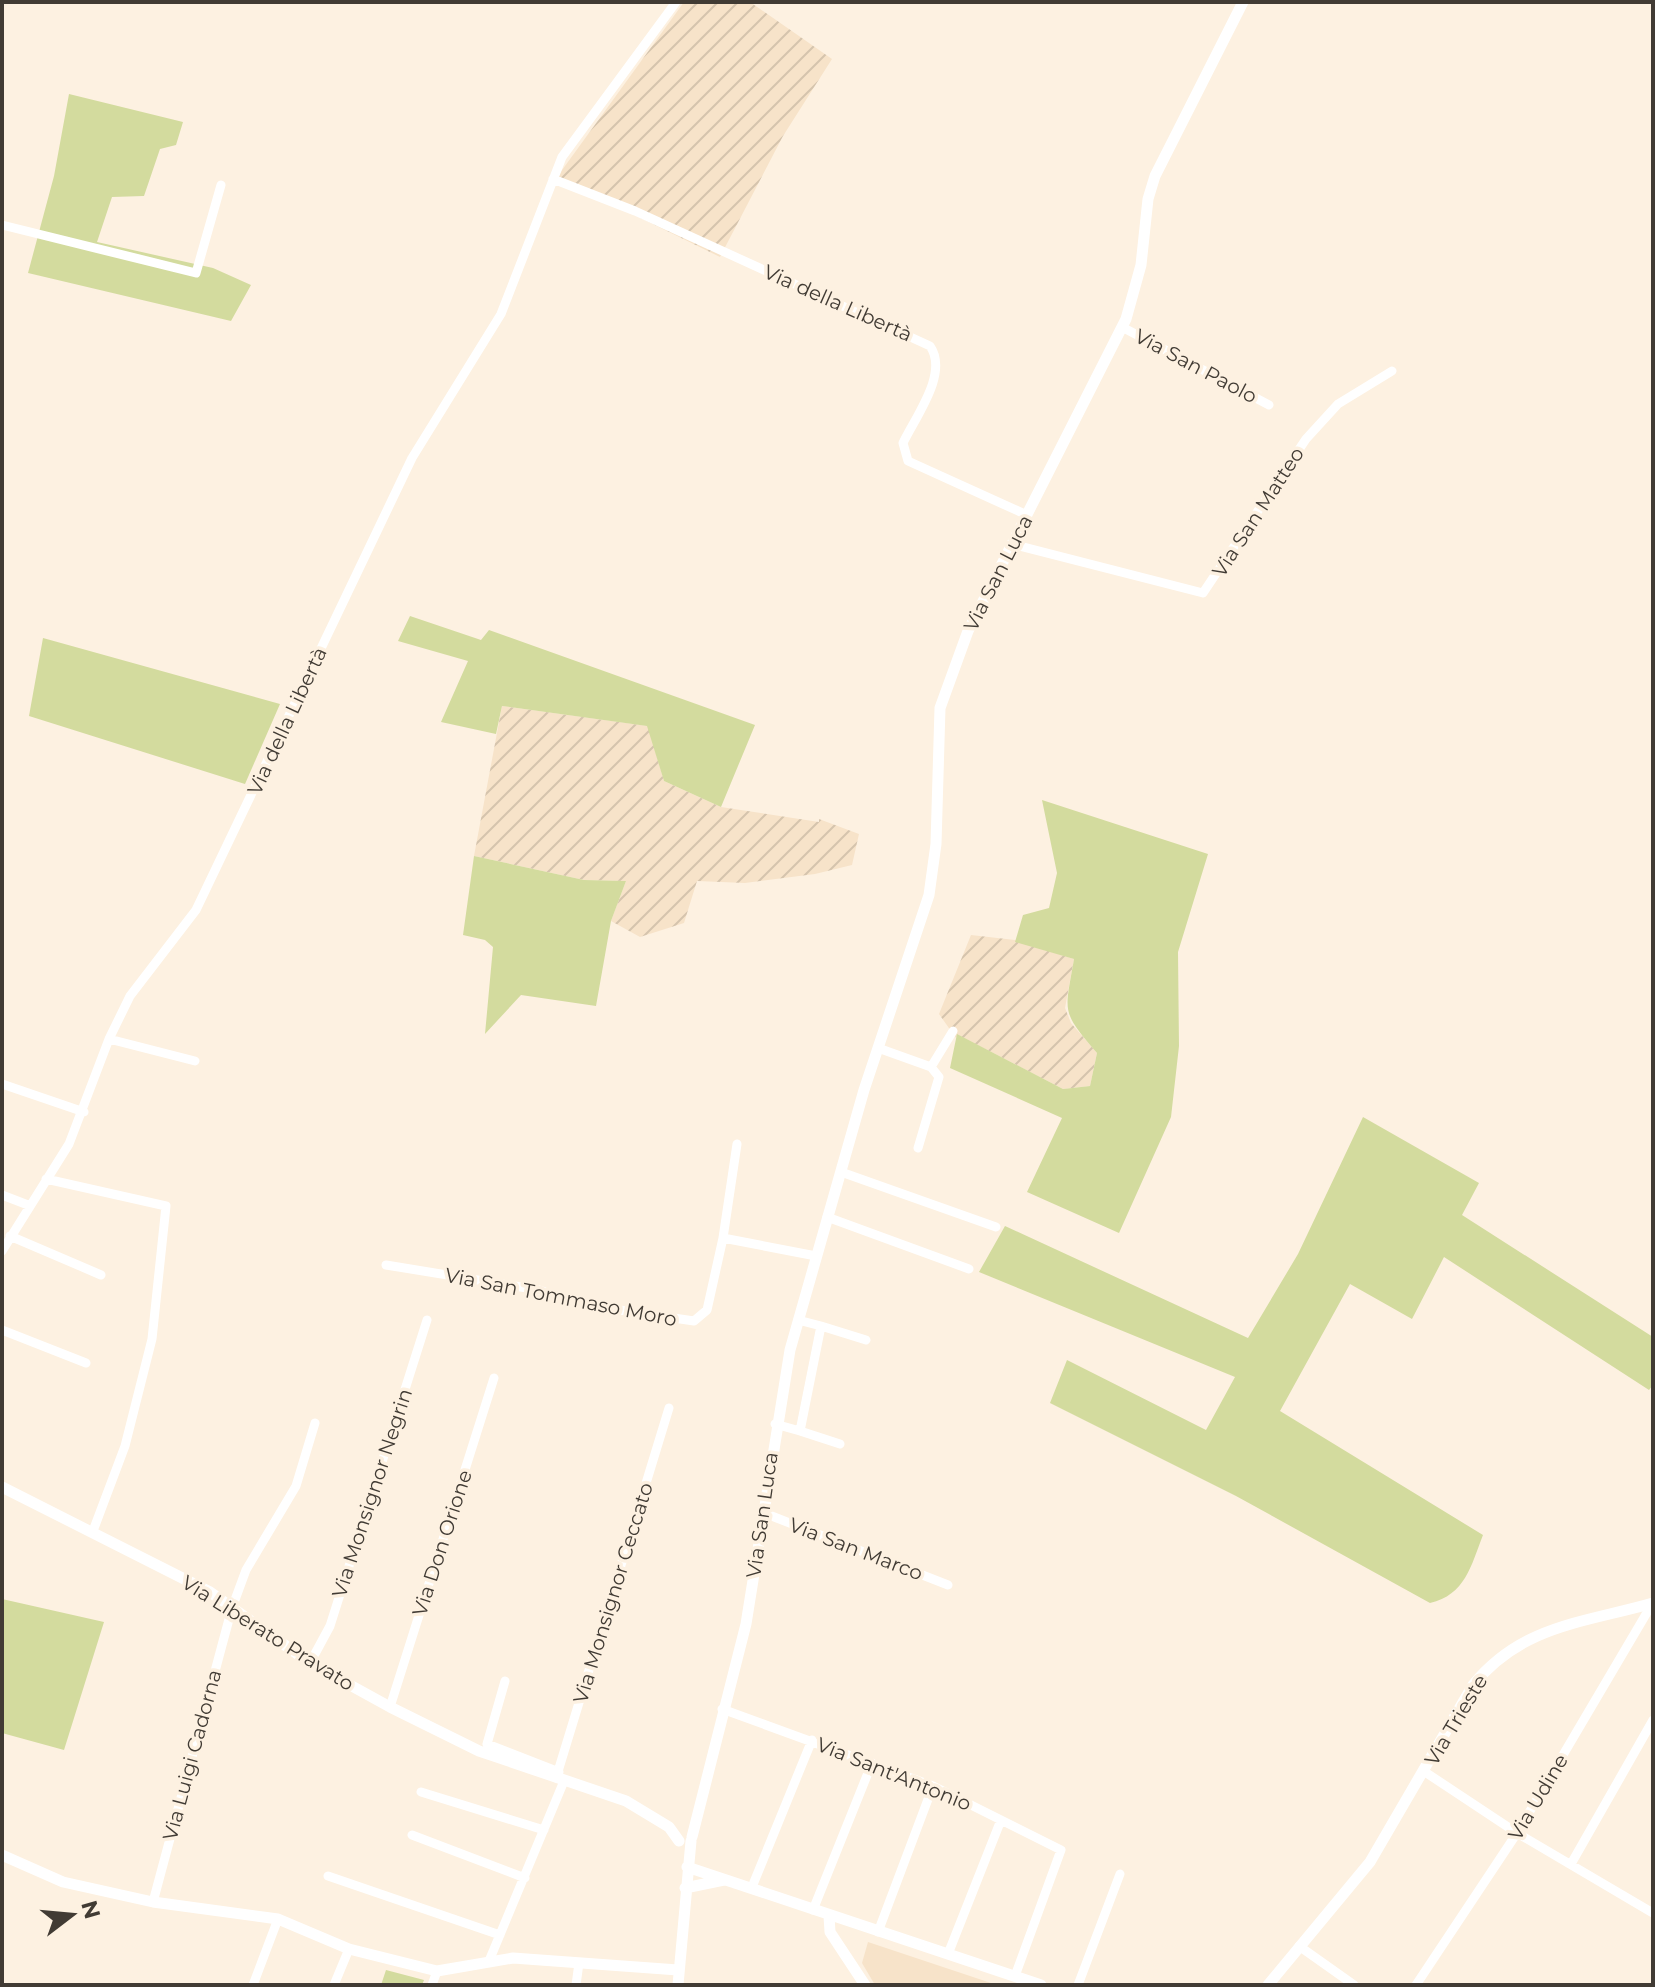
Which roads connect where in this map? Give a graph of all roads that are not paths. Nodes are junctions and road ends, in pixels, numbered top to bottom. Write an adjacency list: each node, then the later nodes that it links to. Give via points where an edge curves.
1 (676, 2): 3 (street, Via della Libertà, via 562,157)
2 (1243, 2): 6 (street, Via San Luca, via 1155,176 1141,265)
3 (553, 179): 9 (street, Via della Libertà, via 930,346 937,356 937,372 903,443 908,461); 12 (street, Via della Libertà, via 501,314 412,458 196,910 130,996)
4 (221, 185): 5 (street, via 196,273)
5 (2, 225)
6 (1122, 327): 8 (street, Via San Paolo); 9 (street, Via San Luca)
7 (1392, 371): 10 (street, Via San Matteo, via 1338,404 1306,439 1203,593)
8 (1269, 405)
9 (1027, 515): 10 (street, Via San Luca)
10 (1012, 544): 13 (street, Via San Luca, via 968,631 940,708 934,870)
11 (953, 1031): 15 (street)
12 (109, 1039): 14 (street); 17 (street, Via della Libertà)
13 (878, 1048): 15 (street); 20 (street, Via San Luca)
14 (195, 1061)
15 (931, 1067): 19 (street, via 939,1077)
16 (2, 1084): 17 (street)
17 (84, 1112): 21 (street, Via della Libertà)
18 (737, 1144): 27 (street, Via San Tommaso Moro)
19 (918, 1148)
20 (841, 1172): 24 (street, Via San Luca); 25 (street)
21 (46, 1179): 23 (street, Via della Libertà); 47 (street, via 166,1206 152,1339 125,1446)
22 (2, 1195): 23 (street)
23 (28, 1205): 26 (street, Via della Libertà)
24 (827, 1217): 29 (street, Via San Luca); 31 (street)
25 (996, 1227)
26 (10, 1236): 28 (street, Via della Libertà); 32 (street)
27 (723, 1238): 29 (street); 30 (street, Via San Tommaso Moro, via 707,1310 694,1321)
28 (2, 1251)
29 (816, 1256): 34 (street, Via San Luca)
30 (386, 1265)
31 (969, 1269)
32 (101, 1275)
33 (427, 1320): 51 (street, Via Monsignor Negrin, via 330,1626)
34 (798, 1320): 35 (street); 42 (street, Via San Luca)
35 (821, 1326): 37 (street); 43 (street)
36 (2, 1330): 38 (street)
37 (866, 1340)
38 (86, 1363)
39 (494, 1378): 53 (street, Via Don Orione)
40 (669, 1408): 59 (street, Via Monsignor Ceccato)
41 (315, 1423): 50 (street, Via Luigi Cadorna, via 296,1486 246,1570)
42 (775, 1424): 43 (street); 46 (street, Via San Luca)
43 (800, 1431): 44 (street)
44 (840, 1444)
45 (2, 1487): 47 (street, Via Liberato Pravato)
46 (764, 1513): 48 (street, Via San Marco); 54 (street, Via San Luca, via 746,1624)
47 (93, 1531): 50 (street, Via Liberato Pravato)
48 (948, 1585)
49 (1652, 1604): 58 (street, Via Trieste, via 1535,1635 1505,1652 1473,1685); 64 (street, Via Udine)
50 (232, 1608): 51 (street, Via Liberato Pravato); 76 (street, Via Luigi Cadorna)
51 (310, 1663): 53 (street, Via Liberato Pravato)
52 (505, 1681): 59 (street, via 487,1744)
53 (390, 1707): 59 (street, Via Liberato Pravato, via 479,1751)
54 (722, 1709): 56 (street, Via Sant'Antonio); 66 (street, Via San Luca, via 696,1814)
55 (1653, 1720): 68 (street)
56 (812, 1740): 57 (street, Via Sant'Antonio); 74 (street)
57 (872, 1763): 60 (street, Via Sant'Antonio); 77 (street)
58 (1425, 1772): 64 (street); 83 (street, Via Trieste, via 1370,1862)
59 (560, 1777): 63 (street, Via Monsignor Ceccato); 66 (street, Via Liberato Pravato, via 620,1798)
60 (933, 1786): 62 (street, Via Sant'Antonio); 81 (street)
61 (421, 1792): 63 (street)
62 (1001, 1820): 85 (street); 90 (street, Via Sant'Antonio, via 1061,1850)
63 (544, 1830): 72 (street, Via Monsignor Ceccato)
64 (1517, 1833): 68 (street); 101 (street, Via Udine)
65 (412, 1835): 72 (street)
66 (685, 1837): 69 (street)
67 (2, 1855): 76 (street, via 63,1882)
68 (1571, 1864): 78 (street)
69 (687, 1865): 73 (street); 75 (street)
70 (1120, 1874): 98 (street)
71 (328, 1876): 82 (street)
72 (525, 1878): 82 (street, Via Monsignor Ceccato)
73 (728, 1880): 74 (street); 75 (street)
74 (752, 1887): 77 (street)
75 (685, 1888): 88 (street)
76 (153, 1902): 80 (street)
77 (813, 1910): 79 (street)
78 (1653, 1913)
79 (829, 1916): 81 (street); 96 (street, via 835,1941)
80 (278, 1919): 84 (street); 91 (street)
81 (878, 1932): 85 (street)
82 (500, 1935): 86 (street, Via Monsignor Ceccato)
83 (1299, 1946): 99 (street, Via Trieste); 100 (street)
84 (349, 1949): 89 (street); 92 (street)
85 (948, 1954): 90 (street)
86 (489, 1961): 87 (street); 89 (street)
87 (579, 1963): 88 (street); 94 (street)
88 (678, 1970): 95 (street)
89 (437, 1971): 93 (street)
90 (1015, 1976): 97 (street)
91 (253, 1985)
92 (334, 1985)
93 (432, 1985)
94 (576, 1985)
95 (678, 1985)
96 (865, 1985)
97 (1041, 1985)
98 (1078, 1985)
99 (1268, 1985)
100 (1354, 1985)
101 (1416, 1985)

